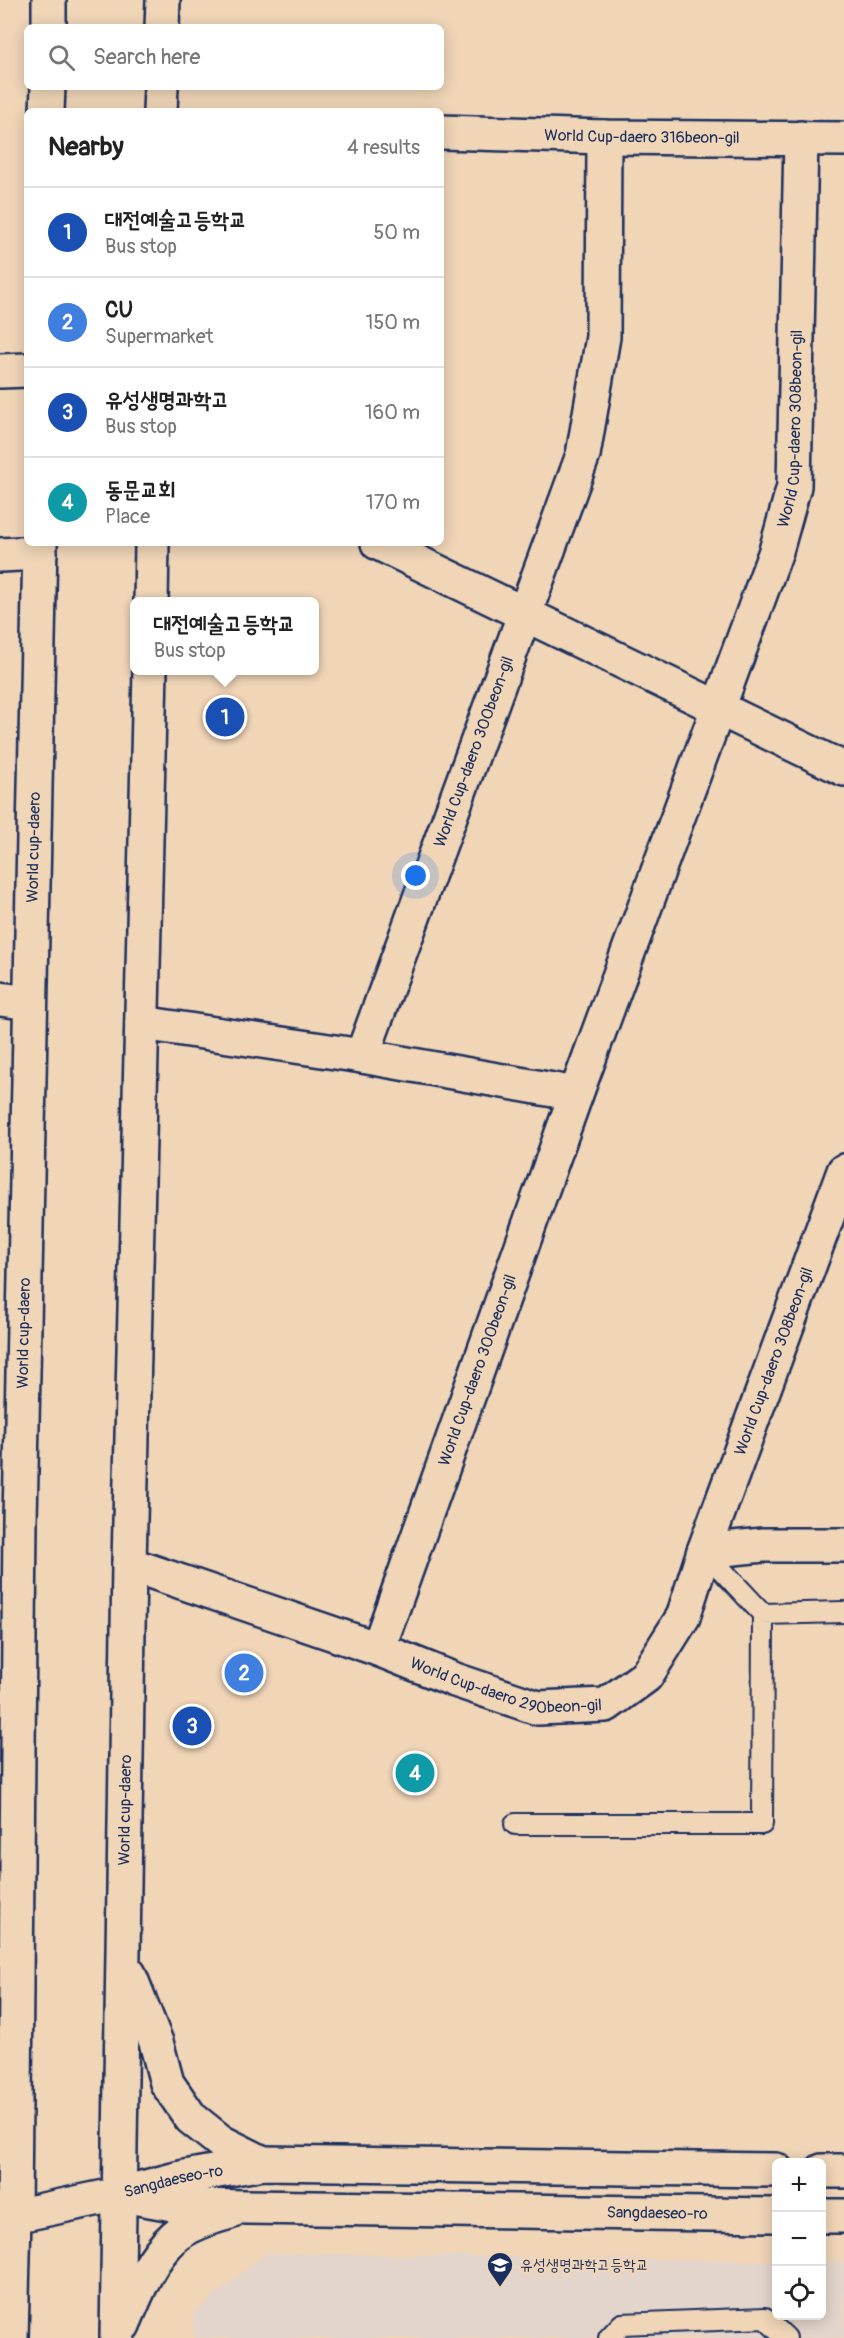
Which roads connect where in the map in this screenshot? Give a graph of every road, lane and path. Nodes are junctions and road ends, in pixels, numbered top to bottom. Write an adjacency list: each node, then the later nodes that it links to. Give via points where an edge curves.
1 (49, 0): 3 (street)
2 (163, 0): 4 (street)
3 (49, 24)
4 (162, 24)
5 (48, 90): 7 (street)
6 (161, 90): 8 (street)
7 (47, 108)
8 (160, 108)
9 (444, 132): 10 (street, World Cup-daero 316beon-gil)
10 (604, 137): 11 (street, World Cup-daero 316beon-gil); 20 (street, via 603,337 583,454)
11 (801, 138): 12 (street, World Cup-daero 316beon-gil); 22 (street, World Cup-daero 308beon-gil, via 794,486 776,552)
12 (844, 139)
13 (24, 370): 14 (street)
14 (0, 371)
15 (153, 546): 19 (street)
16 (384, 546): 20 (street)
17 (40, 548): 18 (street); 24 (street, World cup-daero)
18 (0, 555)
19 (151, 597)
20 (522, 615): 22 (street); 26 (street, World Cup-daero 300beon-gil)
21 (150, 675): 25 (street, World cup-daero)
22 (718, 709): 23 (street); 27 (street, World Cup-daero 300beon-gil)
23 (844, 769)
24 (15, 1001): 29 (street, World cup-daero)
25 (142, 1023): 26 (street); 32 (street, World cup-daero)
26 (362, 1056): 27 (street)
27 (576, 1094): 35 (street, World Cup-daero 300beon-gil)
28 (844, 1172): 31 (street, World Cup-daero 308beon-gil)
29 (10, 1515): 47 (street, World cup-daero)
30 (844, 1545): 31 (street, via 764,1545)
31 (704, 1551): 34 (lane); 35 (street, World Cup-daero 290beon-gil, via 684,1617 646,1676 606,1705 538,1708)
32 (129, 1564): 35 (street, World Cup-daero 290beon-gil); 37 (street, World cup-daero)
33 (844, 1612): 34 (lane)
34 (764, 1614): 36 (lane, via 762,1824)
35 (378, 1649)
36 (515, 1824)
37 (122, 1959): 38 (street, via 156,2042 167,2083 185,2110 221,2142); 42 (street, World cup-daero)
38 (263, 2163): 39 (street, Sangdaeseo-ro); 42 (street, Sangdaeseo-ro)
39 (772, 2170)
40 (826, 2171): 41 (street)
41 (844, 2171)
42 (120, 2194): 43 (street, Sangdaeseo-ro, via 184,2206); 47 (street); 49 (street, World cup-daero)
43 (252, 2206): 44 (street, Sangdaeseo-ro); 49 (street, via 208,2218 175,2236 144,2276)
44 (772, 2215)
45 (826, 2216): 46 (street)
46 (844, 2216)
47 (7, 2218): 48 (street, World cup-daero)
48 (11, 2338)
49 (117, 2338)
50 (609, 2338): 51 (lane, via 622,2324 765,2318)
51 (786, 2338)

